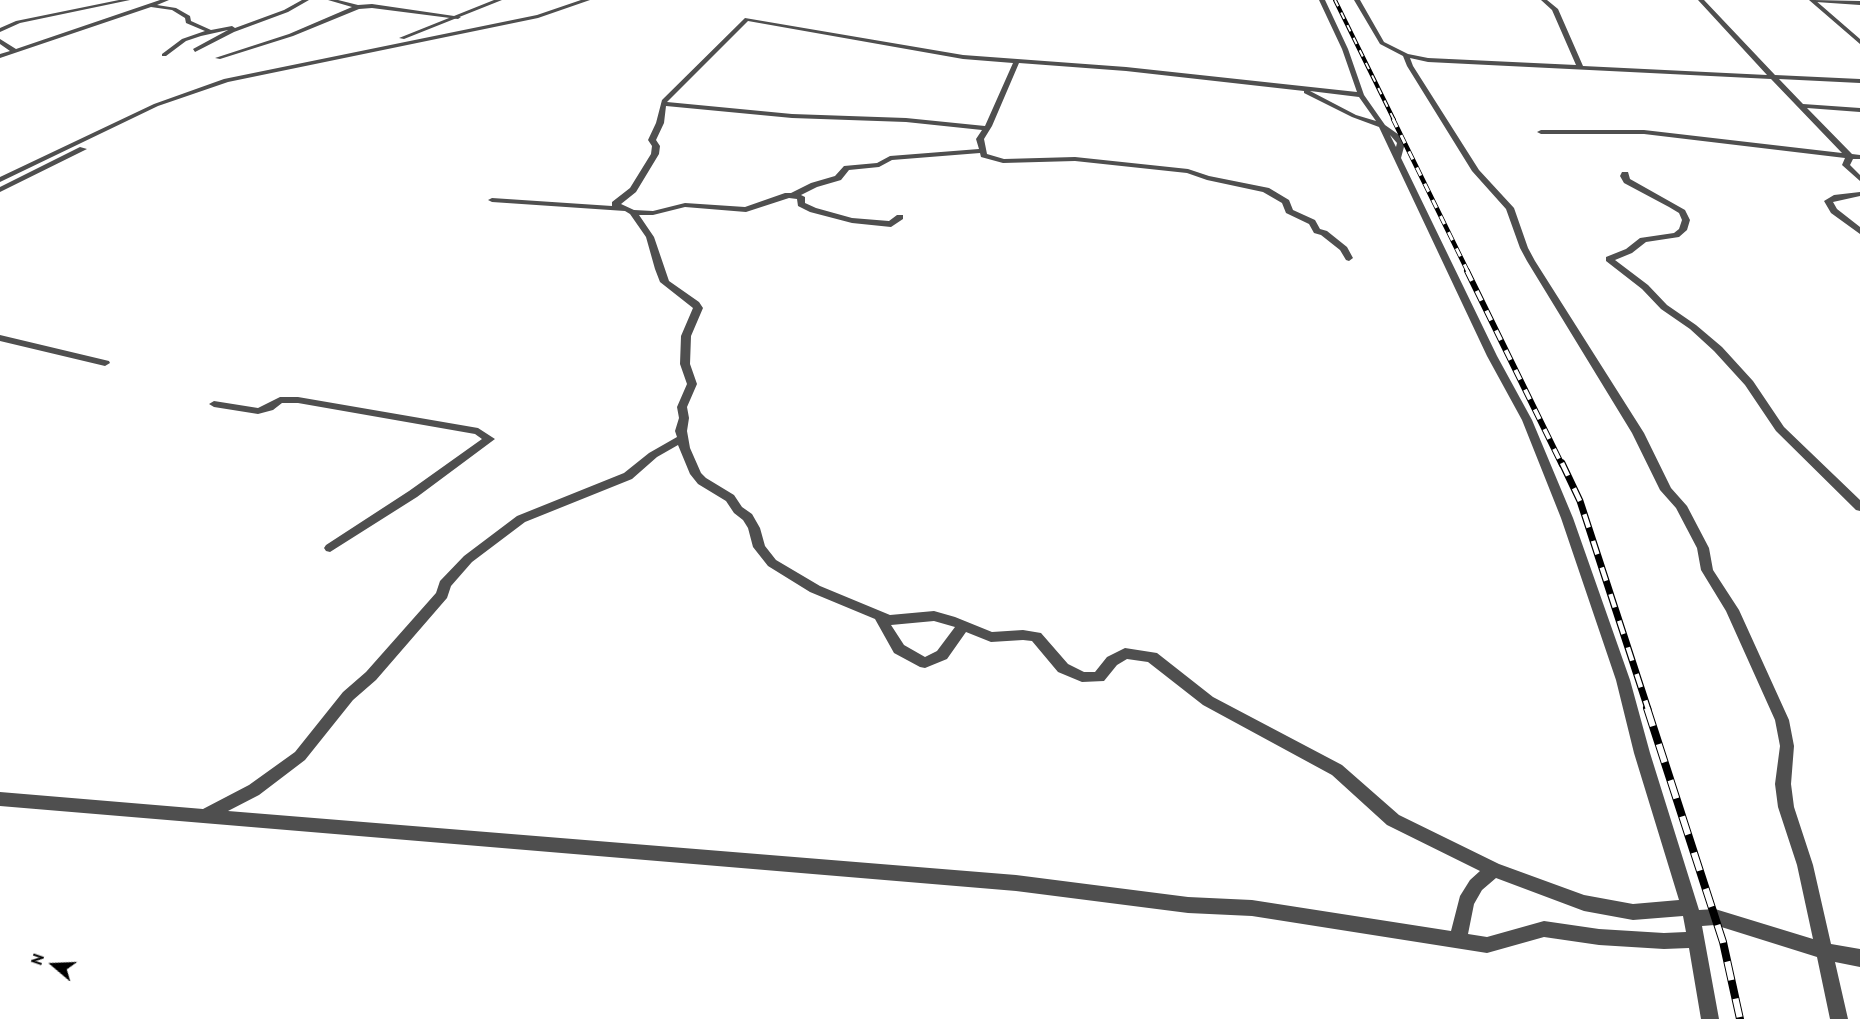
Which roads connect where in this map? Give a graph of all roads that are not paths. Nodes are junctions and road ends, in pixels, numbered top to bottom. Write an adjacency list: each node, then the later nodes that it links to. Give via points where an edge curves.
1 (127, 0): 20 (street, via 18,22)
2 (140, 0): 14 (street)
3 (166, 0): 14 (street)
4 (306, 0): 19 (street)
5 (331, 0): 17 (street)
6 (499, 0): 18 (street)
7 (587, 0): 26 (street, via 538,16)
8 (1322, 0): 36 (street)
9 (1357, 0): 29 (street, via 1382,43)
10 (1544, 0): 32 (street, via 1555,9)
11 (1701, 0): 33 (street)
12 (1814, 0): 13 (street); 23 (street)
13 (1829, 1): 15 (street)
14 (159, 3): 16 (street)
15 (1860, 3)
16 (149, 6): 21 (street, via 174,9 188,16 188,22); 25 (street)
17 (358, 7): 18 (street); 30 (street, via 291,35)
18 (458, 17): 26 (street)
19 (256, 23): 21 (street); 24 (street)
20 (0, 30)
21 (209, 31): 27 (street, via 184,40)
22 (0, 41): 25 (street)
23 (1860, 42)
24 (195, 50)
25 (15, 51): 28 (street)
26 (358, 53): 49 (street, via 238,77 193,91)
27 (164, 55)
28 (0, 56)
29 (1406, 56): 32 (street); 72 (street, via 1469,161 1510,208 1531,261 1638,433 1665,490 1681,506 1703,548 1707,570 1732,610 1782,720 1787,746 1783,784 1786,807 1805,865)
30 (218, 58)
31 (1016, 62): 35 (street, via 1126,69); 37 (street, via 927,51 747,19 669,94); 41 (street)
32 (1580, 67): 33 (street)
33 (1773, 77): 34 (street); 38 (street)
34 (1860, 81)
35 (1302, 90): 36 (street); 40 (street)
36 (1361, 95): 40 (street)
37 (664, 104): 41 (street); 54 (street, via 652,140 655,154 633,190 615,204)
38 (1800, 106): 39 (street); 45 (street)
39 (1860, 110)
40 (1381, 125): 69 (street, via 1527,420 1567,518 1623,680)
41 (987, 128): 44 (street, via 980,139)
42 (1541, 132): 45 (street, via 1644,132)
43 (83, 149): 50 (street)
44 (983, 152): 52 (street, via 890,158 879,165 847,168 838,178); 57 (street, via 992,159 1075,159 1184,171 1266,190 1286,202 1288,211 1312,222)
45 (1850, 156): 46 (street); 48 (street, via 1846,165)
46 (1860, 157)
47 (1625, 174): 62 (street, via 1627,181 1682,212 1686,220 1683,230 1676,235 1643,240 1609,259 1718,349 1749,384 1780,429)
48 (1860, 179)
49 (0, 180)
50 (0, 190)
51 (1860, 194): 56 (street, via 1828,201 1834,211)
52 (794, 195): 54 (street, via 783,195 746,210 685,205 653,213); 55 (street, via 813,210 852,220 891,224)
53 (492, 200): 54 (street)
54 (629, 211): 61 (street, via 650,237 664,282 698,308 686,336 685,364 692,384 682,407)
55 (900, 217)
56 (1860, 231)
57 (1349, 258)
58 (0, 338): 59 (street)
59 (105, 363)
60 (214, 404): 63 (street, via 258,411 280,400 298,400 478,431 489,439)
61 (681, 439): 64 (street, via 696,474 730,498 748,517 759,547 772,563 815,588); 67 (street, via 628,476 521,519 468,559 445,584 442,595 371,676 348,696 300,756 254,790)
62 (1860, 507)
63 (330, 548)
64 (880, 617): 65 (street, via 889,620 934,616); 65 (street, via 898,649 925,663 942,656)
65 (963, 626): 68 (street, via 991,637 1036,637 1063,668 1082,678 1099,677 1125,653 1152,657 1208,701 1337,770 1393,820)
66 (0, 799): 67 (street)
67 (205, 816): 70 (street, via 1016,883 1188,905 1252,908)
68 (1494, 870): 69 (street, via 1584,903 1633,912); 70 (street, via 1476,885 1466,902)
69 (1691, 913): 71 (street); 72 (street)
70 (1458, 939): 71 (street, via 1495,944 1550,929 1588,936)
71 (1695, 940): 74 (street)
72 (1823, 951): 73 (street); 75 (street)
73 (1860, 958)
74 (1710, 1019)
75 (1839, 1019)

